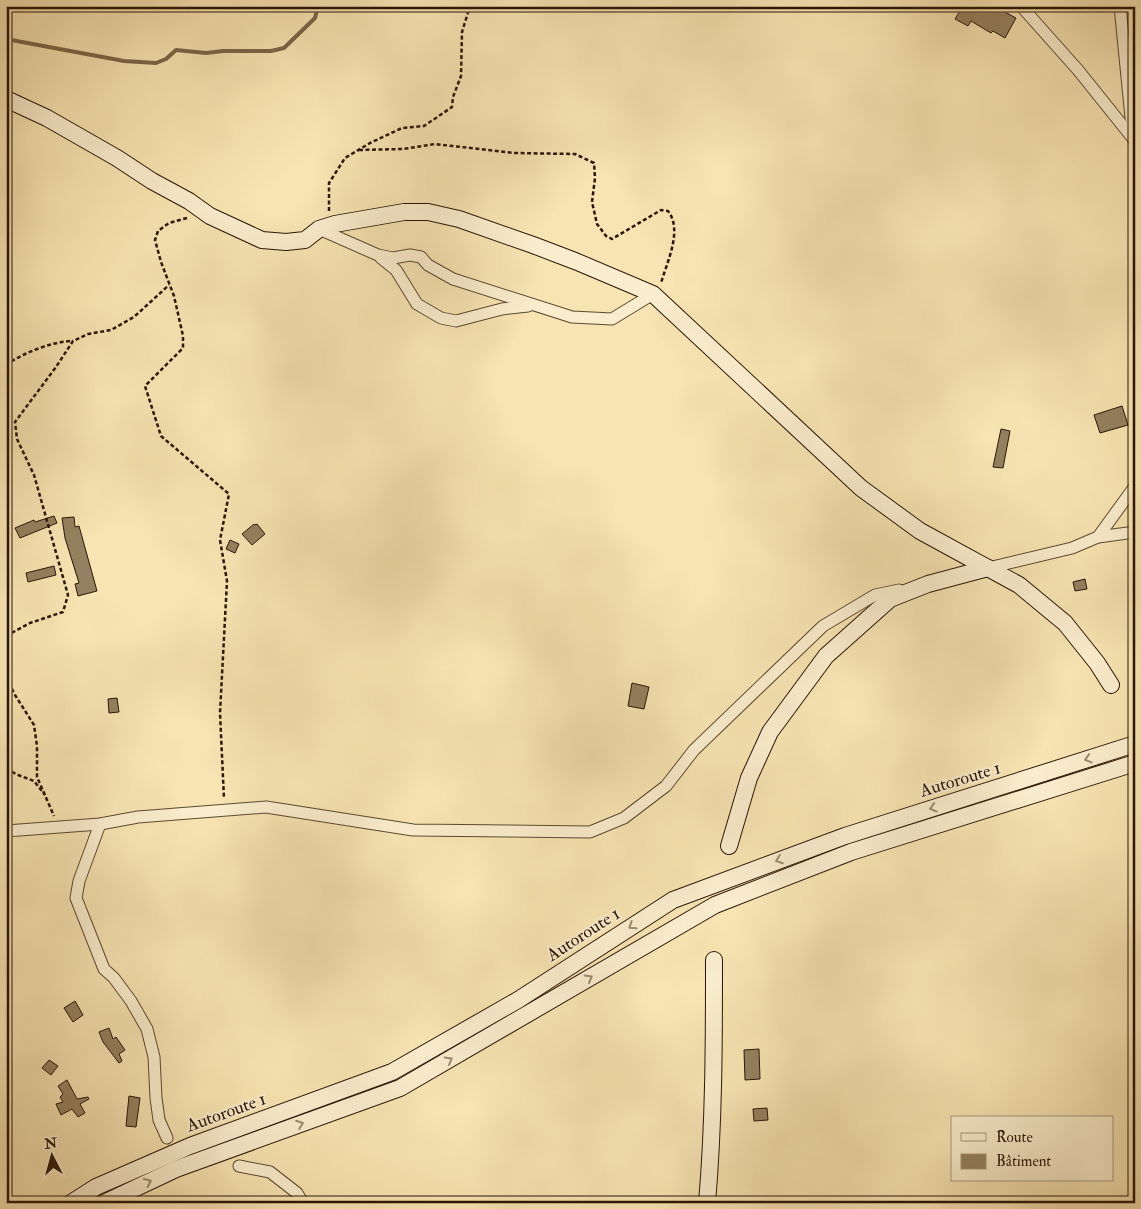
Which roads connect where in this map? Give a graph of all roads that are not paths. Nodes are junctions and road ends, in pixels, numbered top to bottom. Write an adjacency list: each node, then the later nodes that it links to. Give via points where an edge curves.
1 (1021, 6): 5 (street)
2 (1120, 6): 4 (street, via 1131,118)
3 (6, 99): 6 (main road, via 117,158 210,216 262,240 305,240)
4 (1135, 128)
5 (1135, 141)
6 (324, 227): 7 (street); 8 (main road, via 404,212 428,212 460,219 533,245)
7 (378, 255): 9 (street, via 421,257 452,280); 9 (street, via 396,270 417,304 441,318 456,321)
8 (653, 294): 9 (street, via 612,319 572,317); 13 (main road, via 861,488 920,531)
9 (533, 305)
10 (1135, 486): 12 (street)
11 (1135, 532): 12 (street)
12 (1098, 537): 13 (street, via 1072,548)
13 (988, 568): 14 (main road); 15 (main road, via 1019,585 1066,623)
14 (928, 584): 18 (street, via 875,595 823,626 694,750 666,786 624,818 590,832 413,830 266,807 138,817); 20 (main road, via 890,599 826,656 799,691 770,732 749,778)
15 (1111, 685)
16 (1135, 744): 24 (main road, Autoroute 1, one-way to 24, via 845,836 673,900 518,1000 392,1072 190,1146 96,1187)
17 (1135, 763): 25 (main road, Autoroute 1, one-way to 17, via 176,1169 400,1088 715,905 851,852)
18 (100, 824): 19 (street); 22 (street, via 76,898 104,969 126,993 147,1029 154,1057 159,1120)
19 (6, 831)
20 (729, 846)
21 (714, 960): 27 (main road, via 712,1156)
22 (167, 1138)
23 (238, 1166): 26 (street, via 270,1172 297,1193)
24 (71, 1203)
25 (104, 1203)
26 (303, 1203)
27 (707, 1203)

